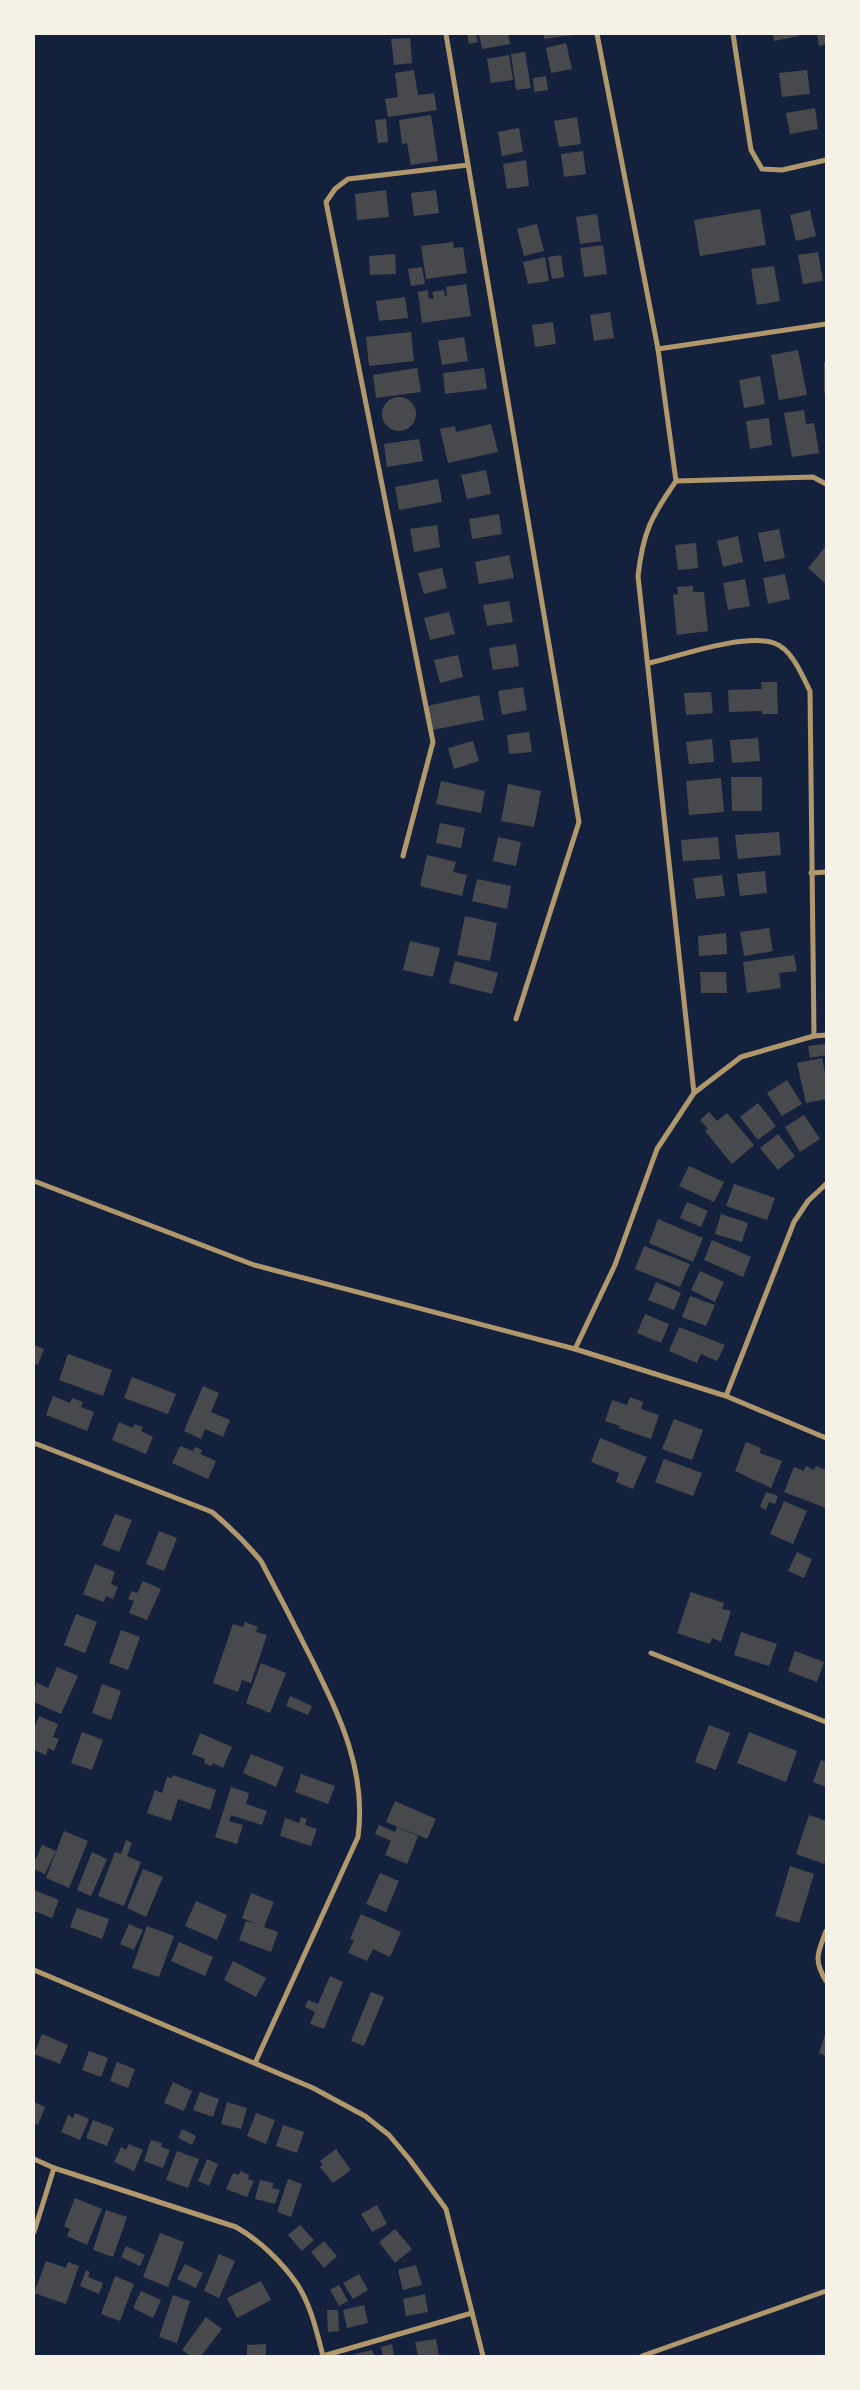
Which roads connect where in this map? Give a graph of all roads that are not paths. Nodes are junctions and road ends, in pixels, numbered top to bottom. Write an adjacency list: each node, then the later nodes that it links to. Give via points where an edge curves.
1 (446, 34): 5 (street)
2 (597, 34): 7 (street)
3 (733, 34): 4 (street, via 751,150 762,169 782,170)
4 (826, 160)
5 (468, 164): 11 (street, via 348,179 326,202 433,742); 14 (street, via 579,822)
6 (826, 324): 7 (street)
7 (658, 349): 8 (street)
8 (676, 481): 9 (street, via 813,477); 10 (street, via 655,511 642,543 638,576)
9 (826, 484)
10 (649, 663): 13 (street, via 743,640 774,643 796,661 810,691); 17 (street)
11 (403, 856)
12 (826, 872): 13 (street)
13 (812, 873): 16 (street)
14 (516, 1020)
15 (826, 1035): 16 (street)
16 (814, 1036): 17 (street, via 741,1057)
17 (694, 1093): 20 (street, via 657,1149 615,1265)
18 (34, 1181): 20 (street, via 254,1265)
19 (826, 1184): 21 (street, via 808,1201 794,1222)
20 (575, 1349): 21 (street)
21 (726, 1396): 22 (street)
22 (826, 1438)
23 (34, 1443): 29 (street, via 212,1512 226,1523 261,1561 342,1724 360,1791 358,1837)
24 (651, 1653): 25 (street)
25 (826, 1722)
26 (826, 1931): 28 (street, via 817,1954 817,1962)
27 (34, 1970): 29 (street)
28 (826, 1981)
29 (255, 2063): 34 (street, via 313,2088 365,2116 410,2160 446,2209)
30 (34, 2159): 31 (street)
31 (54, 2168): 32 (street); 35 (street, via 236,2227 252,2237 297,2284 310,2312)
32 (34, 2232)
33 (826, 2291): 37 (street)
34 (472, 2313): 35 (street); 36 (street)
35 (323, 2356)
36 (483, 2356)
37 (642, 2356)

